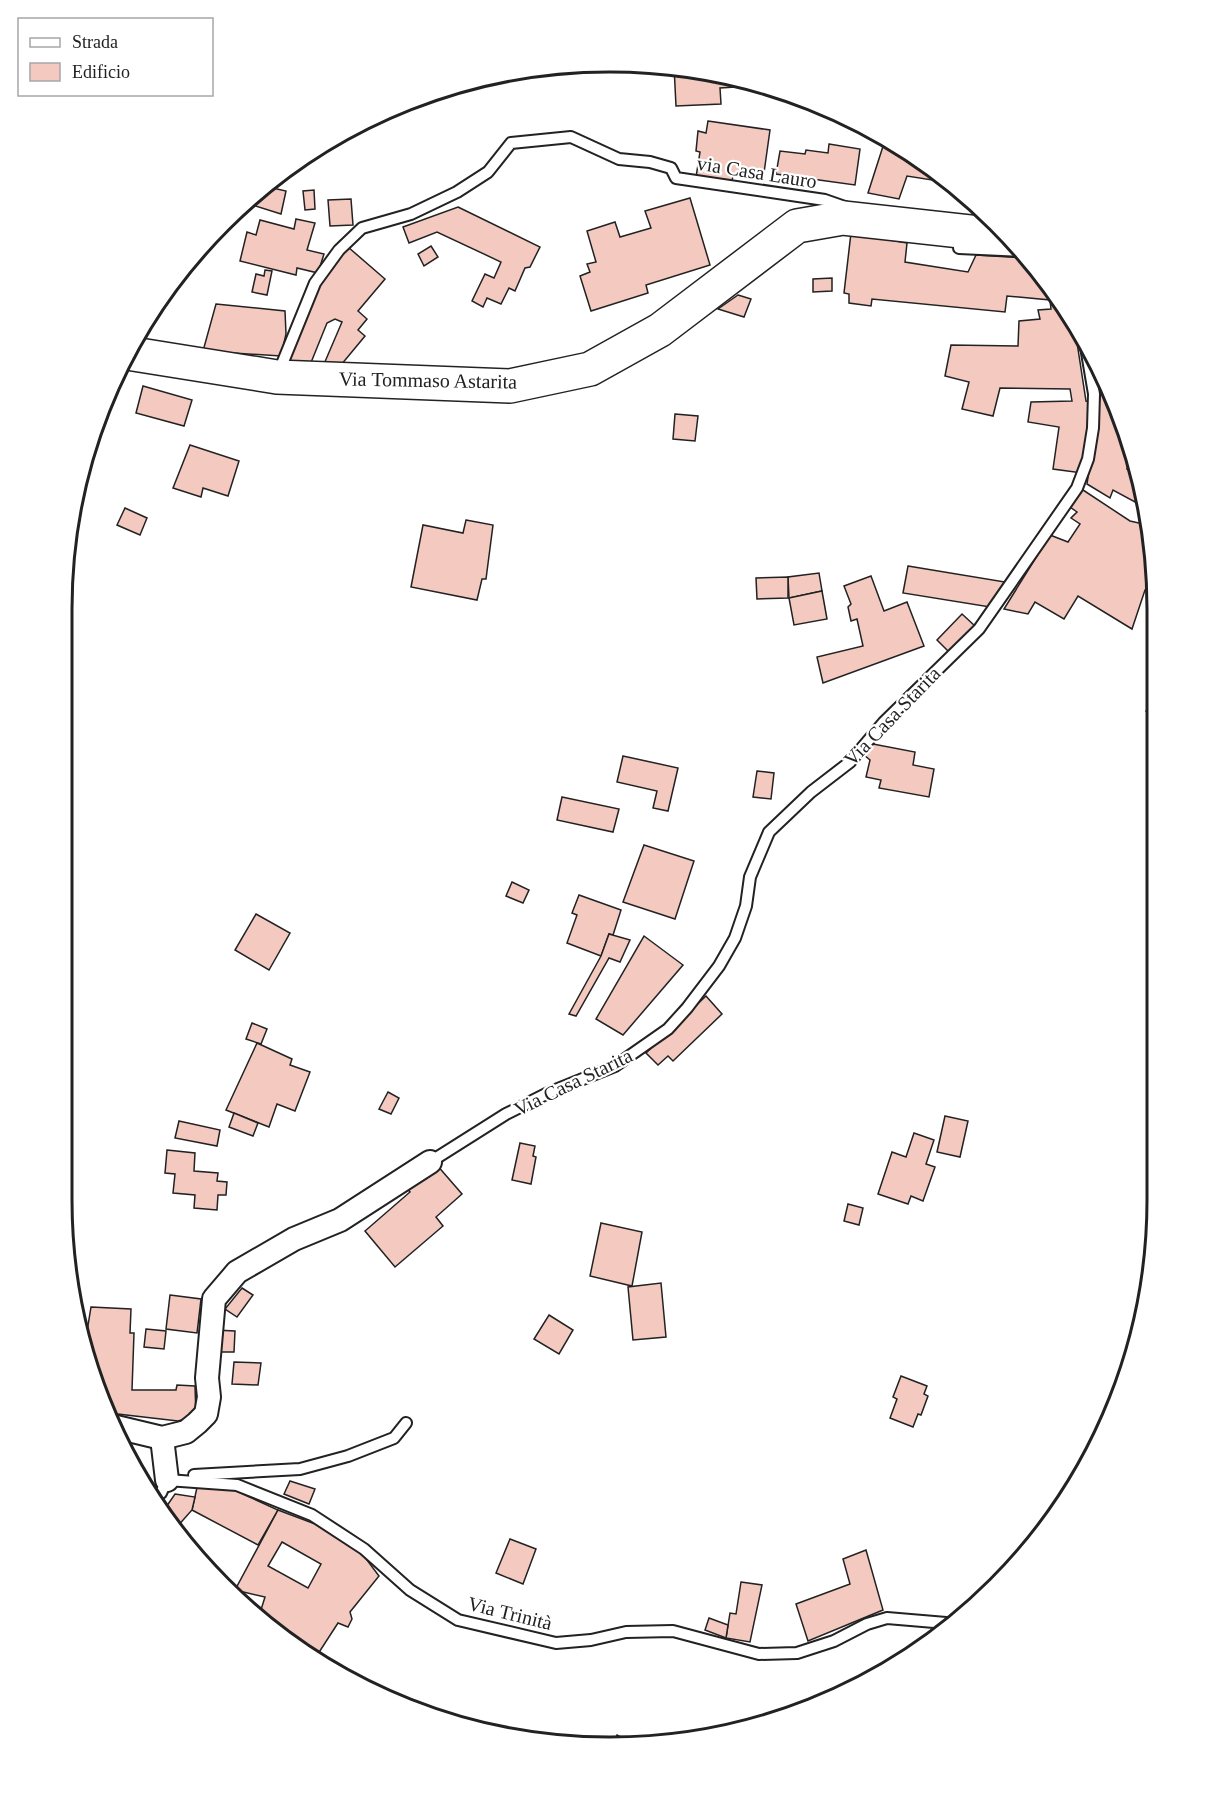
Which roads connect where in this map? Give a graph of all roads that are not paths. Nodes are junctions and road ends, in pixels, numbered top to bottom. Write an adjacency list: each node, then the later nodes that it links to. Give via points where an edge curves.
1 (886, 222): 2 (main road, Via Tommaso Astarita); 7 (main road, Via Tommaso Astarita, via 843,218 797,226 660,330 590,369 510,386); 7 (lane, via Casa Lauro, via 825,200 676,178 670,168 620,159 571,137 511,143 489,172 465,187 411,214 362,228 339,250 315,283)
2 (958, 231): 3 (main road, Via Tommaso Astarita); 4 (lane, via 959,248)
3 (995, 235)
4 (1010, 250)
5 (137, 355): 7 (main road, Via Tommaso Astarita)
6 (1089, 367): 8 (lane, Via Casa Starita, via 1093,428 1088,459 1077,488 979,629 884,722 850,762 769,832 750,877 746,906 735,938 687,1008 668,1029 615,1066 506,1114)
7 (277, 377)
8 (430, 1162): 11 (street, Via Casa Starita, via 340,1220 294,1239 237,1272 214,1299 206,1414 186,1431)
9 (406, 1423): 12 (lane, via 394,1438 300,1469)
10 (123, 1429): 11 (street)
11 (162, 1438): 12 (street)
12 (167, 1478): 13 (lane); 14 (lane, Via Trinità, via 237,1485 312,1515 364,1549 410,1590 458,1620 556,1643 626,1632 673,1631 759,1654 796,1653 887,1618)
13 (160, 1493)
14 (941, 1623)

